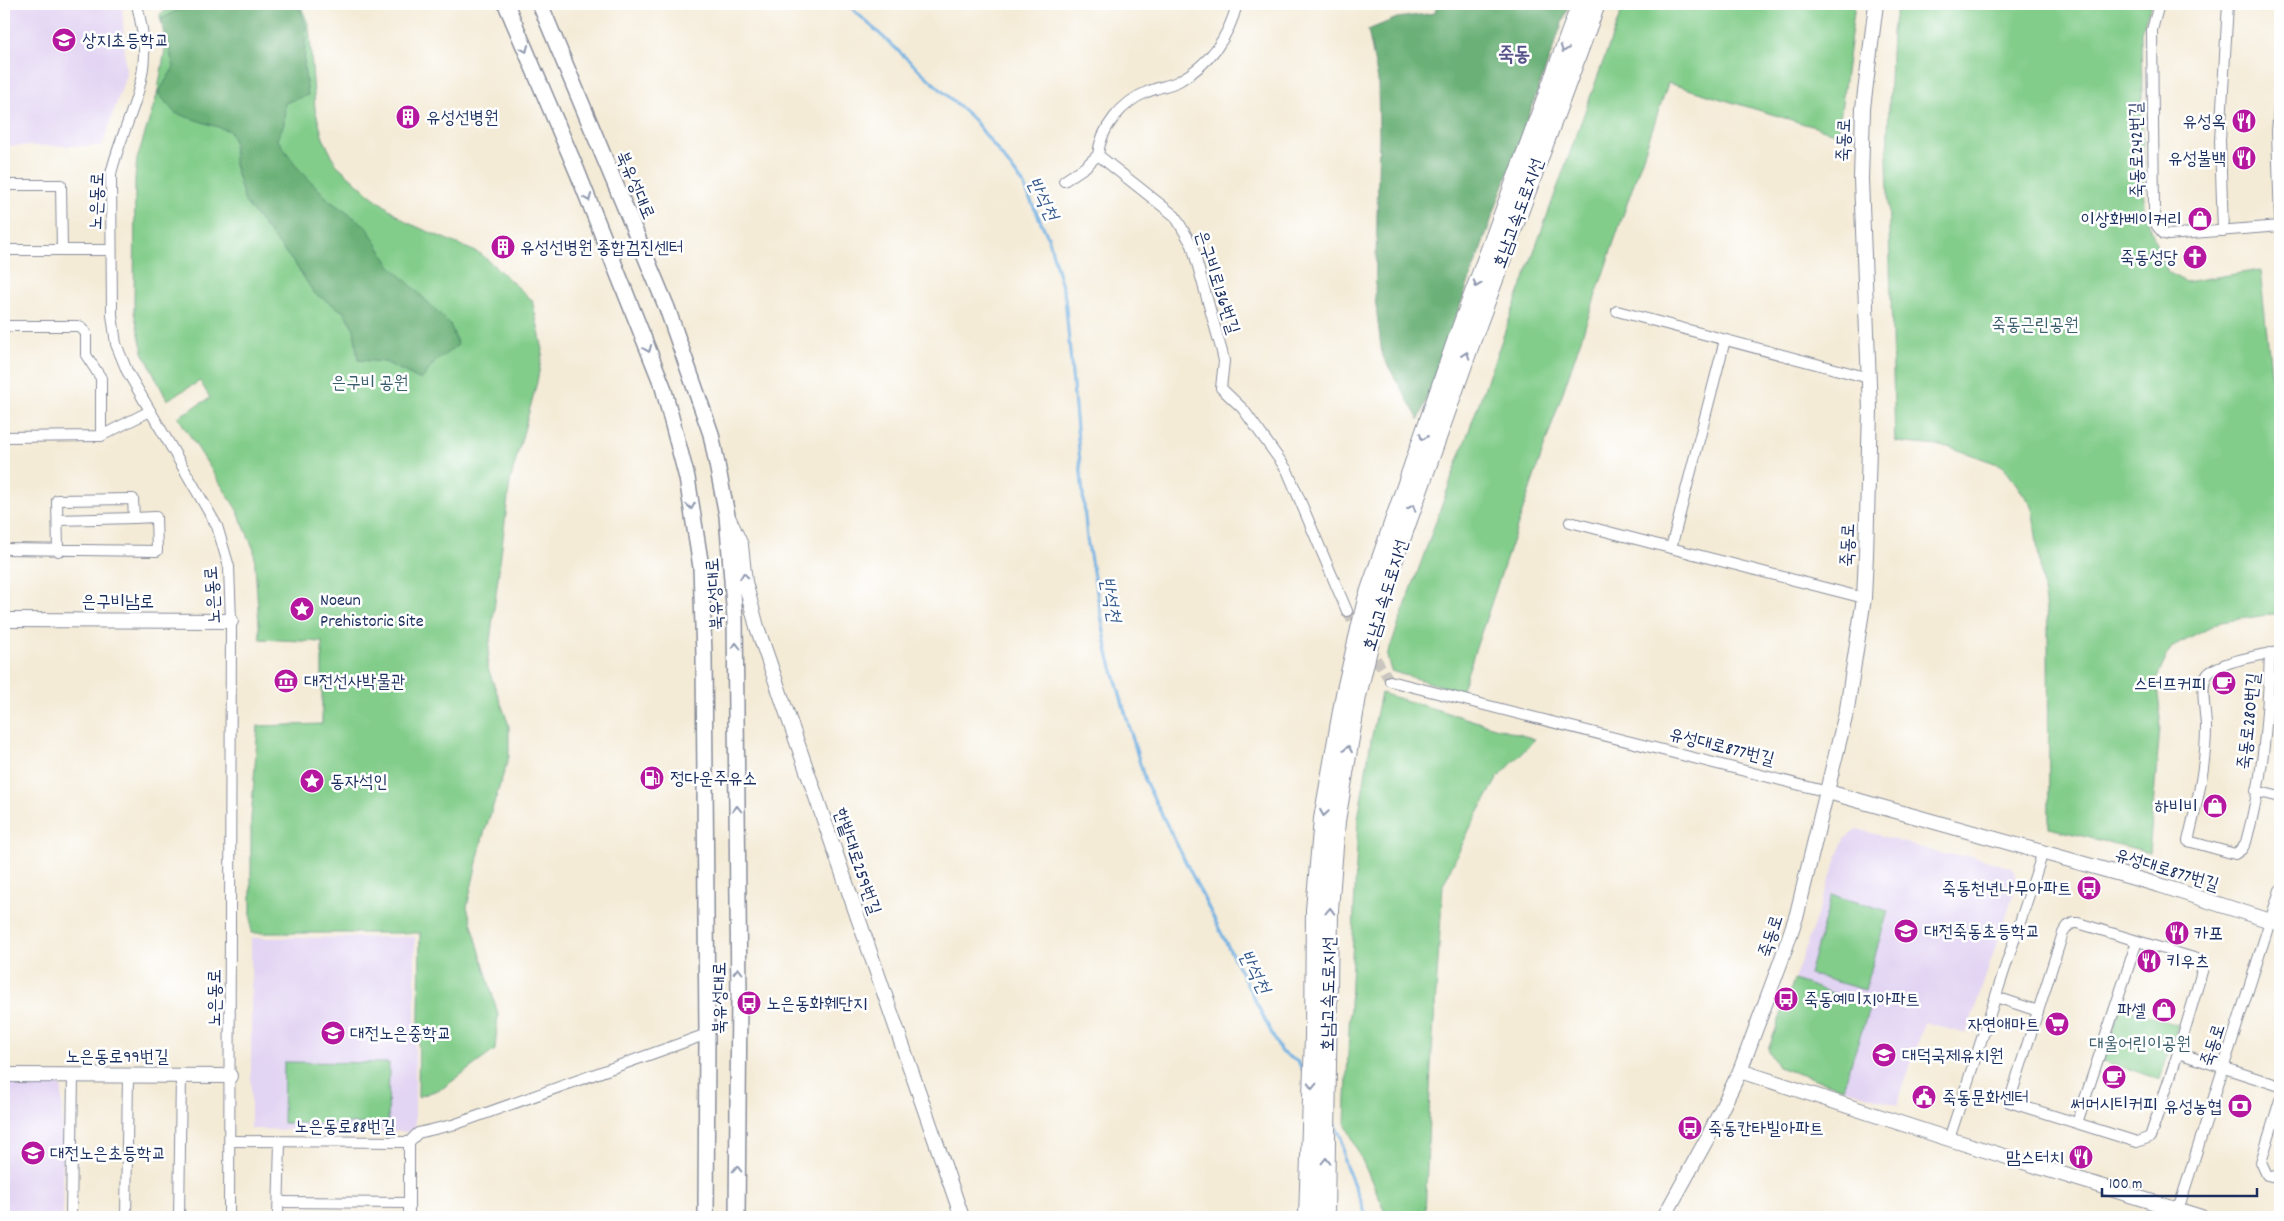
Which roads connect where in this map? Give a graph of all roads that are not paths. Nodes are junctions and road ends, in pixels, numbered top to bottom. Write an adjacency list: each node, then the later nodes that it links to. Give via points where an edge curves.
1 (137, 4): 19 (street, 노은동로, via 144,50 143,70 111,174)
2 (506, 4): 49 (main road, 북유성대로, one-way to 49, via 663,387 687,478 701,577)
3 (540, 4): 27 (main road, 북유성대로, via 667,308 711,434)
4 (1237, 4): 11 (street, via 1228,33 1216,51 1180,80 1148,91 1124,106 1099,141)
5 (1581, 4): 50 (highway, 호남고속도로지선, one-way to 50, via 1458,336 1366,599 1323,819 1315,910)
6 (1596, 4): 50 (highway, 호남고속도로지선, one-way to 6, via 1336,821 1357,696 1380,599)
7 (1876, 4): 23 (street, 죽동로, via 1863,108 1861,179)
8 (2159, 4): 16 (street, 죽동로242번길, via 2152,30 2151,124 2157,226 2168,235)
9 (2228, 4): 16 (street, via 2220,141)
10 (2280, 95): 14 (street, via 2277,132)
11 (1098, 155): 12 (street); 35 (street, 은구비로136번길, via 1175,216 1185,230 1222,352 1221,388 1254,422 1287,470)
12 (1064, 181)
13 (4, 185): 18 (street, via 61,185)
14 (2280, 222)
15 (2280, 226): 16 (street, 죽동로242번길)
16 (2223, 231)
17 (4, 250): 18 (street)
18 (62, 250): 19 (street)
19 (111, 250): 24 (street, 노은동로, via 116,344)
20 (1618, 311): 22 (street)
21 (4, 326): 25 (street, via 79,326 86,333 86,355 101,378)
22 (1724, 340): 23 (street); 31 (street)
23 (1869, 378): 34 (street, 죽동로)
24 (150, 411): 25 (street); 37 (street, 노은동로, via 218,526 229,567)
25 (101, 436): 26 (street)
26 (4, 437)
27 (727, 515): 78 (main road, 북유성대로, one-way to 27, via 735,619); 79 (street, 한밭대로259번길, one-way to 27, via 748,597 741,545)
28 (134, 518): 29 (street); 29 (street, via 133,499 57,500); 33 (street, via 156,518 157,551)
29 (58, 520): 33 (street)
30 (1570, 522): 31 (street)
31 (1671, 548): 34 (street)
32 (4, 549): 33 (street)
33 (58, 551)
34 (1864, 598): 41 (street, 죽동로, via 1847,710)
35 (1346, 611)
36 (4, 620): 37 (street, 은구비남로)
37 (232, 620): 58 (street, 노은동로)
38 (2275, 653): 40 (street, 죽동로280번길); 40 (street, 죽동로280번길, via 2216,667 2206,675 2203,687 2205,759 2188,840 2235,854 2246,842)
39 (1390, 681): 41 (street, 유성대로877번길)
40 (2256, 791): 42 (street, 죽동로280번길)
41 (1828, 792): 43 (street, 유성대로877번길); 53 (street, 죽동로, via 1797,914)
42 (2280, 797)
43 (2043, 852): 45 (street, 유성대로877번길); 47 (street)
44 (2280, 890): 45 (street, 죽동로)
45 (2276, 922): 52 (street, 죽동로)
46 (2137, 941): 48 (street, via 2078,923 2068,926); 51 (street, via 2197,959 2203,968); 61 (street)
47 (1996, 998): 48 (street); 62 (street)
48 (2038, 1011): 61 (street, via 2009,1102)
49 (707, 1034): 65 (street, 북유성대로, via 456,1124 418,1133); 77 (main road, 북유성대로)
50 (1321, 1042): 70 (highway, 호남고속도로지선, one-way to 50); 80 (highway, 호남고속도로지선, one-way to 80)
51 (2178, 1053): 52 (street); 61 (street, via 2150,1136 2137,1142)
52 (2225, 1068): 59 (street); 69 (street, 죽동로)
53 (1740, 1071): 62 (street); 81 (street, 죽동로)
54 (4, 1074): 55 (street, 노은동로99번길)
55 (73, 1075): 56 (street, 노은동로99번길); 71 (street)
56 (128, 1075): 57 (street, 노은동로99번길); 72 (street)
57 (180, 1076): 58 (street, 노은동로99번길); 73 (street)
58 (230, 1076): 63 (street, 노은동로)
59 (2280, 1086)
60 (2280, 1100): 66 (street, via 2261,1162 2267,1174)
61 (2077, 1123)
62 (1948, 1140): 69 (street)
63 (230, 1141): 64 (street, 노은동로88번길); 74 (street, 노은동로)
64 (280, 1142): 65 (street, 노은동로88번길); 67 (street, 노은동로88번길)
65 (409, 1142): 68 (street, 노은동로88번길)
66 (2280, 1178)
67 (279, 1202): 68 (street); 75 (street, 노은동로88번길)
68 (409, 1203): 76 (street, 노은동로88번길)
69 (2178, 1210): 82 (street)
70 (1325, 1214)
71 (71, 1217)
72 (126, 1217)
73 (179, 1217)
74 (229, 1217)
75 (278, 1217)
76 (409, 1217)
77 (706, 1217)
78 (737, 1217)
79 (962, 1217)
80 (1308, 1217)
81 (1664, 1217)
82 (2201, 1217)

